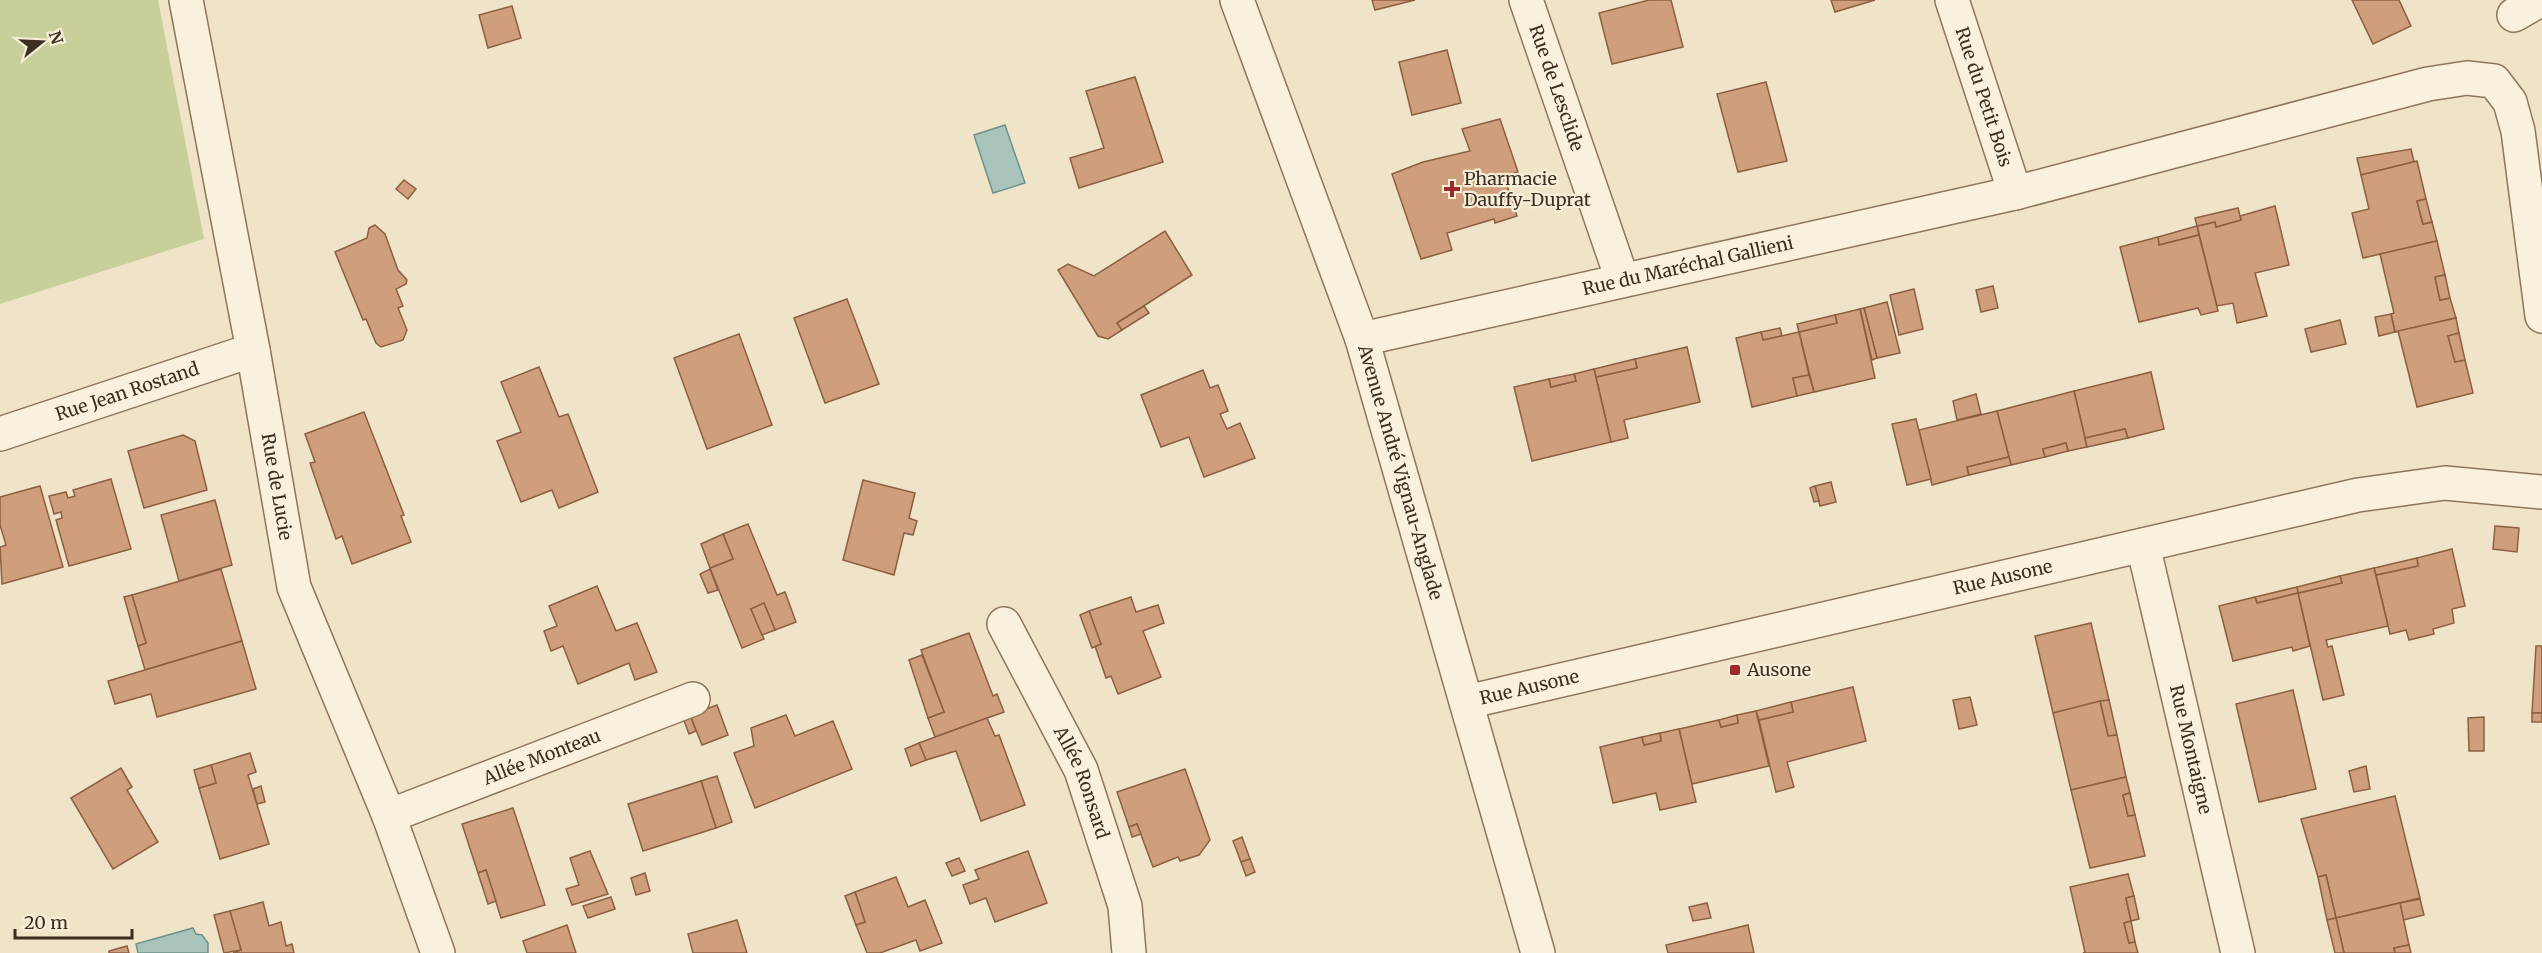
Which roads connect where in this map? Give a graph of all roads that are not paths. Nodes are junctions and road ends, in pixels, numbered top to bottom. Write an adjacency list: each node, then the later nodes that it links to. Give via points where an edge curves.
1 (186, 0): 9 (street, Rue de Lucie)
2 (1237, 0): 8 (street, Avenue André Vignau-Anglade)
3 (1526, 0): 6 (street, Rue de Lesclide)
4 (1952, 0): 5 (street, Rue du Petit Bois)
5 (2015, 193): 6 (street, Rue du Maréchal Gallieni); 7 (street, Rue du Maréchal Gallieni, via 2428,84 2467,78 2494,81 2510,102 2518,131)
6 (1622, 279): 8 (street, Rue du Maréchal Gallieni)
7 (2542, 316)
8 (1362, 339): 15 (street, Avenue André Vignau-Anglade)
9 (253, 350): 10 (street, Rue Jean Rostand); 16 (street, Rue de Lucie, via 294,587)
10 (0, 434)
11 (2542, 492): 12 (street, Rue Ausone, via 2445,483 2369,493)
12 (2143, 545): 15 (street, Rue Ausone); 20 (street, Rue Montaigne)
13 (1004, 624): 18 (street, Allée Ronsard, via 1081,770 1125,906)
14 (693, 699): 16 (street, Allée Monteau)
15 (1467, 702): 19 (street, Avenue André Vignau-Anglade)
16 (389, 816): 17 (street, Rue de Lucie)
17 (438, 953)
18 (1129, 953)
19 (1538, 953)
20 (2238, 953)

